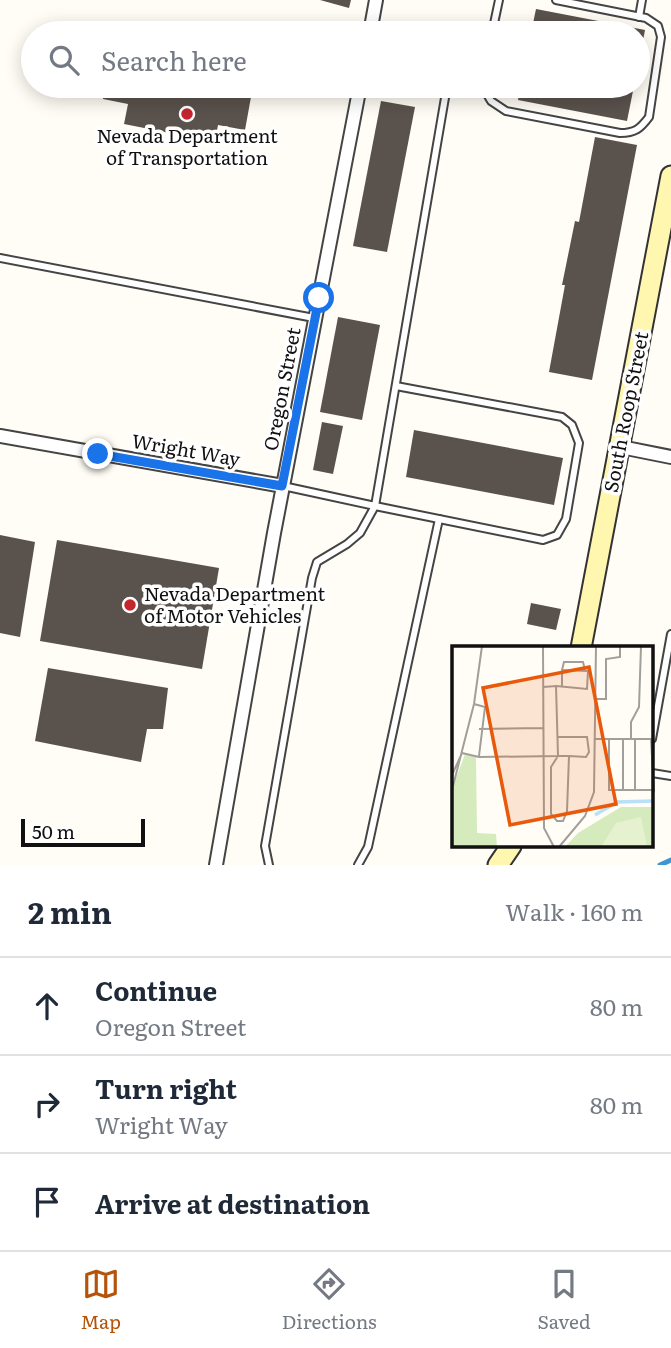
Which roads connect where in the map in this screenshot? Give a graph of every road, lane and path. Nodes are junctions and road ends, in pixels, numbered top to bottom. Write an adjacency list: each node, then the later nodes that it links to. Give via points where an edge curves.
1 (376, 0): 6 (street)
2 (499, 0): 7 (lane)
3 (556, 0): 5 (lane)
4 (642, 0): 5 (lane)
5 (639, 17): 10 (lane, via 658,26 661,37 649,117 641,128 620,133 506,111)
6 (372, 21)
7 (495, 21)
8 (358, 98): 14 (street, Oregon Street)
9 (445, 98): 15 (lane)
10 (489, 98)
11 (671, 176): 12 (street, South Roop Street)
12 (668, 204): 17 (street, South Roop Street)
13 (0, 258): 14 (lane)
14 (315, 318): 19 (street, Oregon Street)
15 (396, 386): 20 (lane); 21 (lane, via 562,417 572,425 579,443 566,519 557,535 543,540)
16 (0, 436): 19 (street, Wright Way)
17 (621, 447): 18 (street); 23 (street, South Roop Street)
18 (671, 457)
19 (282, 486): 20 (lane); 26 (street, Oregon Street)
20 (375, 506): 21 (lane); 27 (lane, via 360,533 317,562 312,578 265,846)
21 (439, 519): 28 (lane, via 368,847)
22 (671, 634): 24 (lane)
23 (580, 646)
24 (654, 716)
25 (510, 848): 29 (street)
26 (216, 865)
27 (269, 865)
28 (358, 865)
29 (498, 865)

